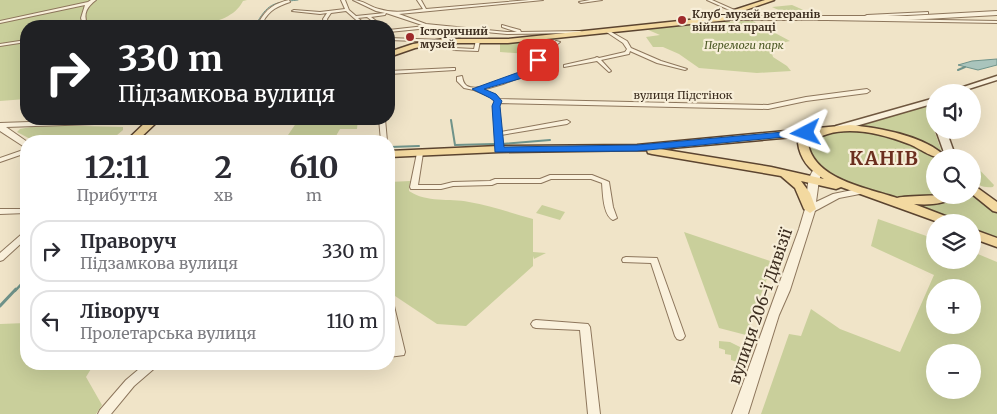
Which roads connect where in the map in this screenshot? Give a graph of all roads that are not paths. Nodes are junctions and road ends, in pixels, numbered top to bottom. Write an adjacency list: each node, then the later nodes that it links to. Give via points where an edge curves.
1 (94, 0): 12 (street)
2 (343, 0): 14 (street)
3 (355, 0): 20 (street)
4 (419, 0): 15 (street)
5 (461, 0): 13 (street)
6 (540, 0): 13 (street)
7 (600, 0): 11 (street)
8 (709, 0): 17 (street)
9 (771, 0): 17 (main road)
10 (289, 1): 28 (street, via 274,5 265,12)
11 (581, 2)
12 (89, 3): 27 (street); 33 (street)
13 (469, 5): 15 (street)
14 (348, 10): 19 (street); 23 (street)
15 (424, 10): 20 (street)
16 (294, 11): 19 (street)
17 (737, 12): 25 (main road); 32 (main road, via 715,16)
18 (997, 13): 26 (street)
19 (328, 14): 24 (street); 29 (street)
20 (396, 14): 22 (street); 37 (street, via 425,24)
21 (927, 14): 26 (street)
22 (368, 16): 23 (street); 31 (street)
23 (354, 17): 30 (street)
24 (306, 18)
25 (729, 18): 26 (street); 32 (main road)
26 (825, 18): 34 (street)
27 (84, 20)
28 (263, 20)
29 (326, 20)
30 (357, 20)
31 (373, 20)
32 (710, 21): 40 (main road)
33 (0, 22)
34 (997, 22)
35 (452, 26): 37 (street)
36 (502, 26): 41 (street)
37 (469, 29): 38 (street, via 424,27); 43 (street)
38 (395, 30)
39 (509, 30): 41 (street)
40 (606, 30): 42 (main road); 51 (street, via 626,42)
41 (522, 32): 43 (street)
42 (580, 32): 43 (street); 46 (main road, via 508,41)
43 (528, 34)
44 (395, 39): 45 (street)
45 (444, 41): 46 (main road); 52 (main road)
46 (478, 41): 50 (street, via 476,52)
47 (20, 42): 49 (street)
48 (558, 42): 62 (street, via 538,57 537,69)
49 (0, 45)
50 (454, 49)
51 (629, 49): 53 (street, via 627,53); 56 (street)
52 (395, 53)
53 (597, 58): 54 (street); 57 (street)
54 (566, 66)
55 (453, 69): 58 (street)
56 (685, 69)
57 (609, 71)
58 (395, 73)
59 (460, 77): 62 (street, via 466,88)
60 (997, 78): 61 (main road)
61 (980, 84)
62 (476, 89): 64 (street)
63 (867, 92): 64 (street, вулиця Підстінок, via 768,107)
64 (498, 101): 72 (street)
65 (926, 103): 70 (main road)
66 (567, 122): 72 (street)
67 (26, 125): 69 (street)
68 (148, 125): 73 (main road)
69 (0, 126): 74 (street)
70 (839, 128): 71 (main road); 76 (main road, via 890,135)
71 (817, 132): 75 (main road); 83 (main road, via 802,143)
72 (498, 134): 77 (street)
73 (137, 135)
74 (20, 141)
75 (637, 148): 77 (main road); 82 (main road)
76 (928, 149)
77 (499, 150): 79 (main road)
78 (20, 153): 81 (street)
79 (420, 153): 80 (main road); 93 (street, via 414,187 592,177 605,182)
80 (395, 154)
81 (0, 160)
82 (780, 172): 83 (main road); 89 (main road, via 804,189)
83 (816, 175): 84 (main road); 89 (street, вулиця 206-ї Дивізії)
84 (862, 191): 86 (main road); 89 (street, via 836,196)
85 (981, 195): 88 (main road)
86 (885, 197): 87 (main road); 92 (main road)
87 (926, 200)
88 (997, 208)
89 (810, 209): 104 (street, вулиця 206-ї Дивізії)
90 (20, 211): 91 (street)
91 (0, 212)
92 (928, 214)
93 (613, 218)
94 (981, 237): 96 (main road)
95 (20, 240): 97 (street)
96 (997, 243)
97 (0, 258)
98 (626, 260): 100 (street, via 654,260)
99 (536, 324): 103 (street, via 585,327)
100 (680, 336)
101 (145, 370): 102 (street)
102 (104, 414)
103 (594, 414)
104 (740, 414)

